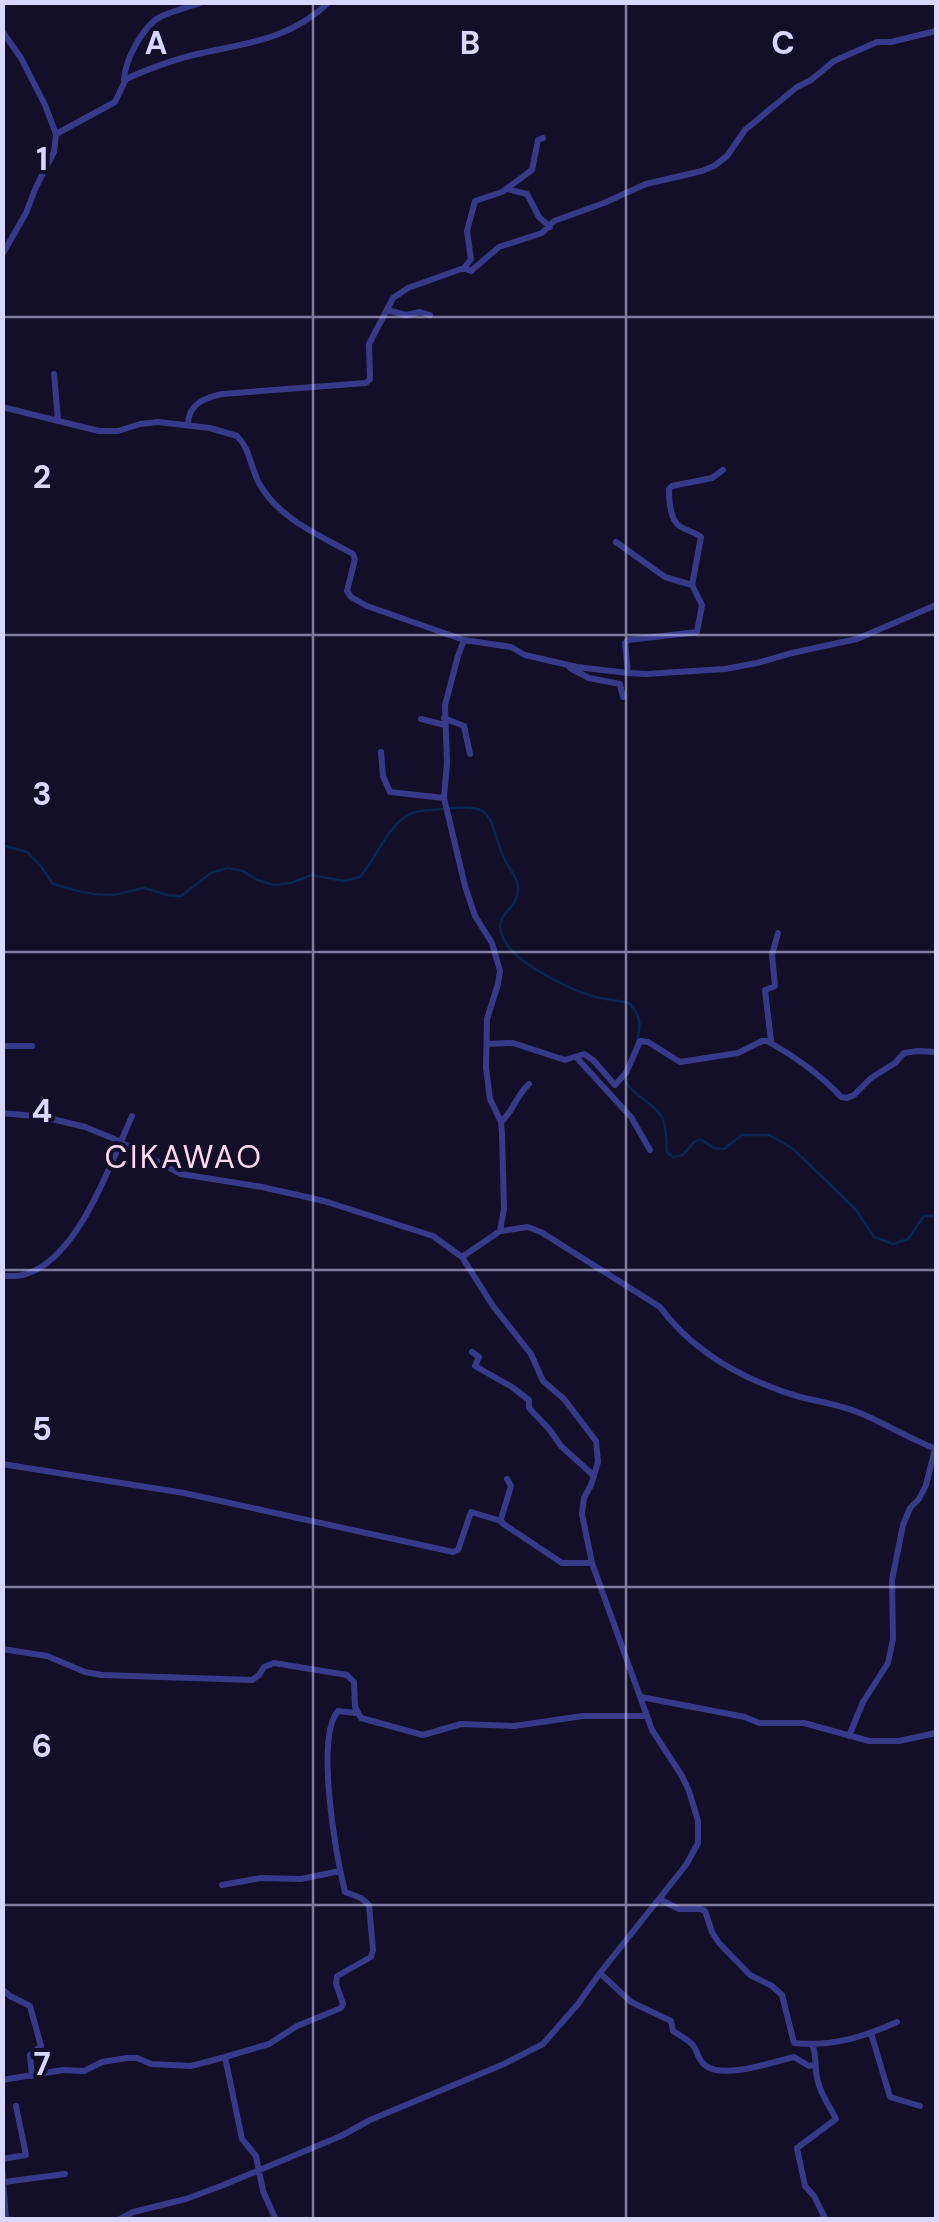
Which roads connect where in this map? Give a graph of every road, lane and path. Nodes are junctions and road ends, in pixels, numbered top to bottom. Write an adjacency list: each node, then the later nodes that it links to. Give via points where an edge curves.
1 (202, 2): 5 (street, via 153,22 132,52)
2 (330, 2): 5 (street, via 278,36 172,61)
3 (2, 31): 6 (street)
4 (936, 31): 9 (street, via 877,42 834,61 746,130 714,166 646,184)
5 (124, 81): 6 (street, via 115,102)
6 (56, 134): 10 (street, via 54,152)
7 (543, 138): 8 (street, via 532,170)
8 (507, 189): 9 (street, via 527,194); 11 (street, via 473,203)
9 (550, 227): 11 (street, via 498,247 470,271)
10 (2, 256)
11 (464, 268): 12 (street, via 408,288)
12 (388, 310): 13 (street); 17 (street, via 369,344 366,383 202,398)
13 (430, 315)
14 (54, 374): 16 (street)
15 (2, 408): 16 (street)
16 (58, 420): 17 (street, via 110,432 158,422)
17 (188, 425): 22 (street, via 237,436 276,507 353,554 351,597)
18 (723, 470): 20 (street, via 669,488 678,526 701,538)
19 (616, 542): 20 (street, via 664,578)
20 (692, 584): 24 (street, via 702,605 697,632 628,640)
21 (936, 606): 24 (street, via 856,639 757,663)
22 (464, 640): 23 (street); 27 (street)
23 (566, 664): 24 (street); 25 (street, via 619,684)
24 (628, 672)
25 (623, 696)
26 (421, 718): 27 (street)
27 (445, 722): 29 (street, via 464,726); 30 (street)
28 (381, 752): 30 (street, via 390,792)
29 (470, 754)
30 (444, 798): 33 (street, via 465,886 500,971)
31 (778, 933): 32 (street, via 775,986 765,997)
32 (771, 1043): 36 (street, via 841,1098 854,1095 904,1053); 37 (street, via 680,1062 640,1042 618,1084 588,1056)
33 (487, 1044): 37 (street); 41 (street, via 487,1082)
34 (2, 1046): 35 (street)
35 (32, 1046)
36 (936, 1052)
37 (576, 1057): 43 (street, via 631,1117)
38 (529, 1084): 41 (street)
39 (2, 1112): 42 (street, via 85,1127)
40 (132, 1116): 42 (street)
41 (500, 1122): 44 (street)
42 (121, 1143): 45 (street, via 180,1174 324,1201 434,1236); 46 (street, via 56,1255 29,1274)
43 (650, 1150)
44 (500, 1231): 45 (street); 48 (street, via 528,1226 541,1232 660,1307 672,1324 748,1378 858,1412)
45 (462, 1256): 50 (street, via 531,1354 543,1382 596,1440)
46 (2, 1276)
47 (472, 1352): 50 (street, via 475,1366 529,1400 561,1446)
48 (936, 1449): 59 (street, via 926,1485 902,1525 888,1663)
49 (2, 1464): 52 (street, via 184,1493 453,1552 471,1512)
50 (594, 1476): 53 (street, via 582,1514)
51 (507, 1479): 52 (street)
52 (501, 1521): 53 (street, via 562,1563)
53 (592, 1562): 55 (street)
54 (2, 1649): 56 (street, via 102,1675 252,1680 274,1663 330,1671 353,1679)
55 (640, 1697): 57 (street); 59 (street)
56 (356, 1712): 57 (street, via 423,1735 461,1724); 60 (street, via 336,1711 329,1742)
57 (647, 1716): 62 (street, via 690,1792 699,1834 691,1858)
58 (936, 1732): 59 (street, via 899,1741)
59 (849, 1736)
60 (340, 1871): 61 (street); 68 (street, via 345,1892 368,1903 373,1950 370,1959 337,1976 342,2007)
61 (222, 1885)
62 (658, 1900): 63 (street); 67 (street, via 704,1910 716,1937 748,1974 782,1995 794,2043)
63 (600, 1973): 69 (street, via 631,2002 671,2021 711,2069 794,2057); 75 (street, via 543,2044)
64 (2, 1988): 70 (street, via 30,2006 41,2046 30,2055)
65 (897, 2022): 66 (street)
66 (871, 2033): 67 (street); 73 (street, via 890,2097)
67 (812, 2044): 69 (street)
68 (225, 2057): 70 (street, via 191,2066 127,2058 84,2072); 75 (street, via 242,2139)
69 (816, 2065): 81 (street, via 836,2119 797,2148 805,2186)
70 (32, 2076): 71 (street)
71 (2, 2080)
72 (16, 2106): 74 (street, via 26,2155)
73 (920, 2106)
74 (2, 2163): 77 (street)
75 (258, 2169): 79 (street); 80 (street)
76 (65, 2174): 77 (street)
77 (4, 2182): 78 (street)
78 (6, 2220)
79 (118, 2220)
80 (276, 2220)
81 (826, 2220)

